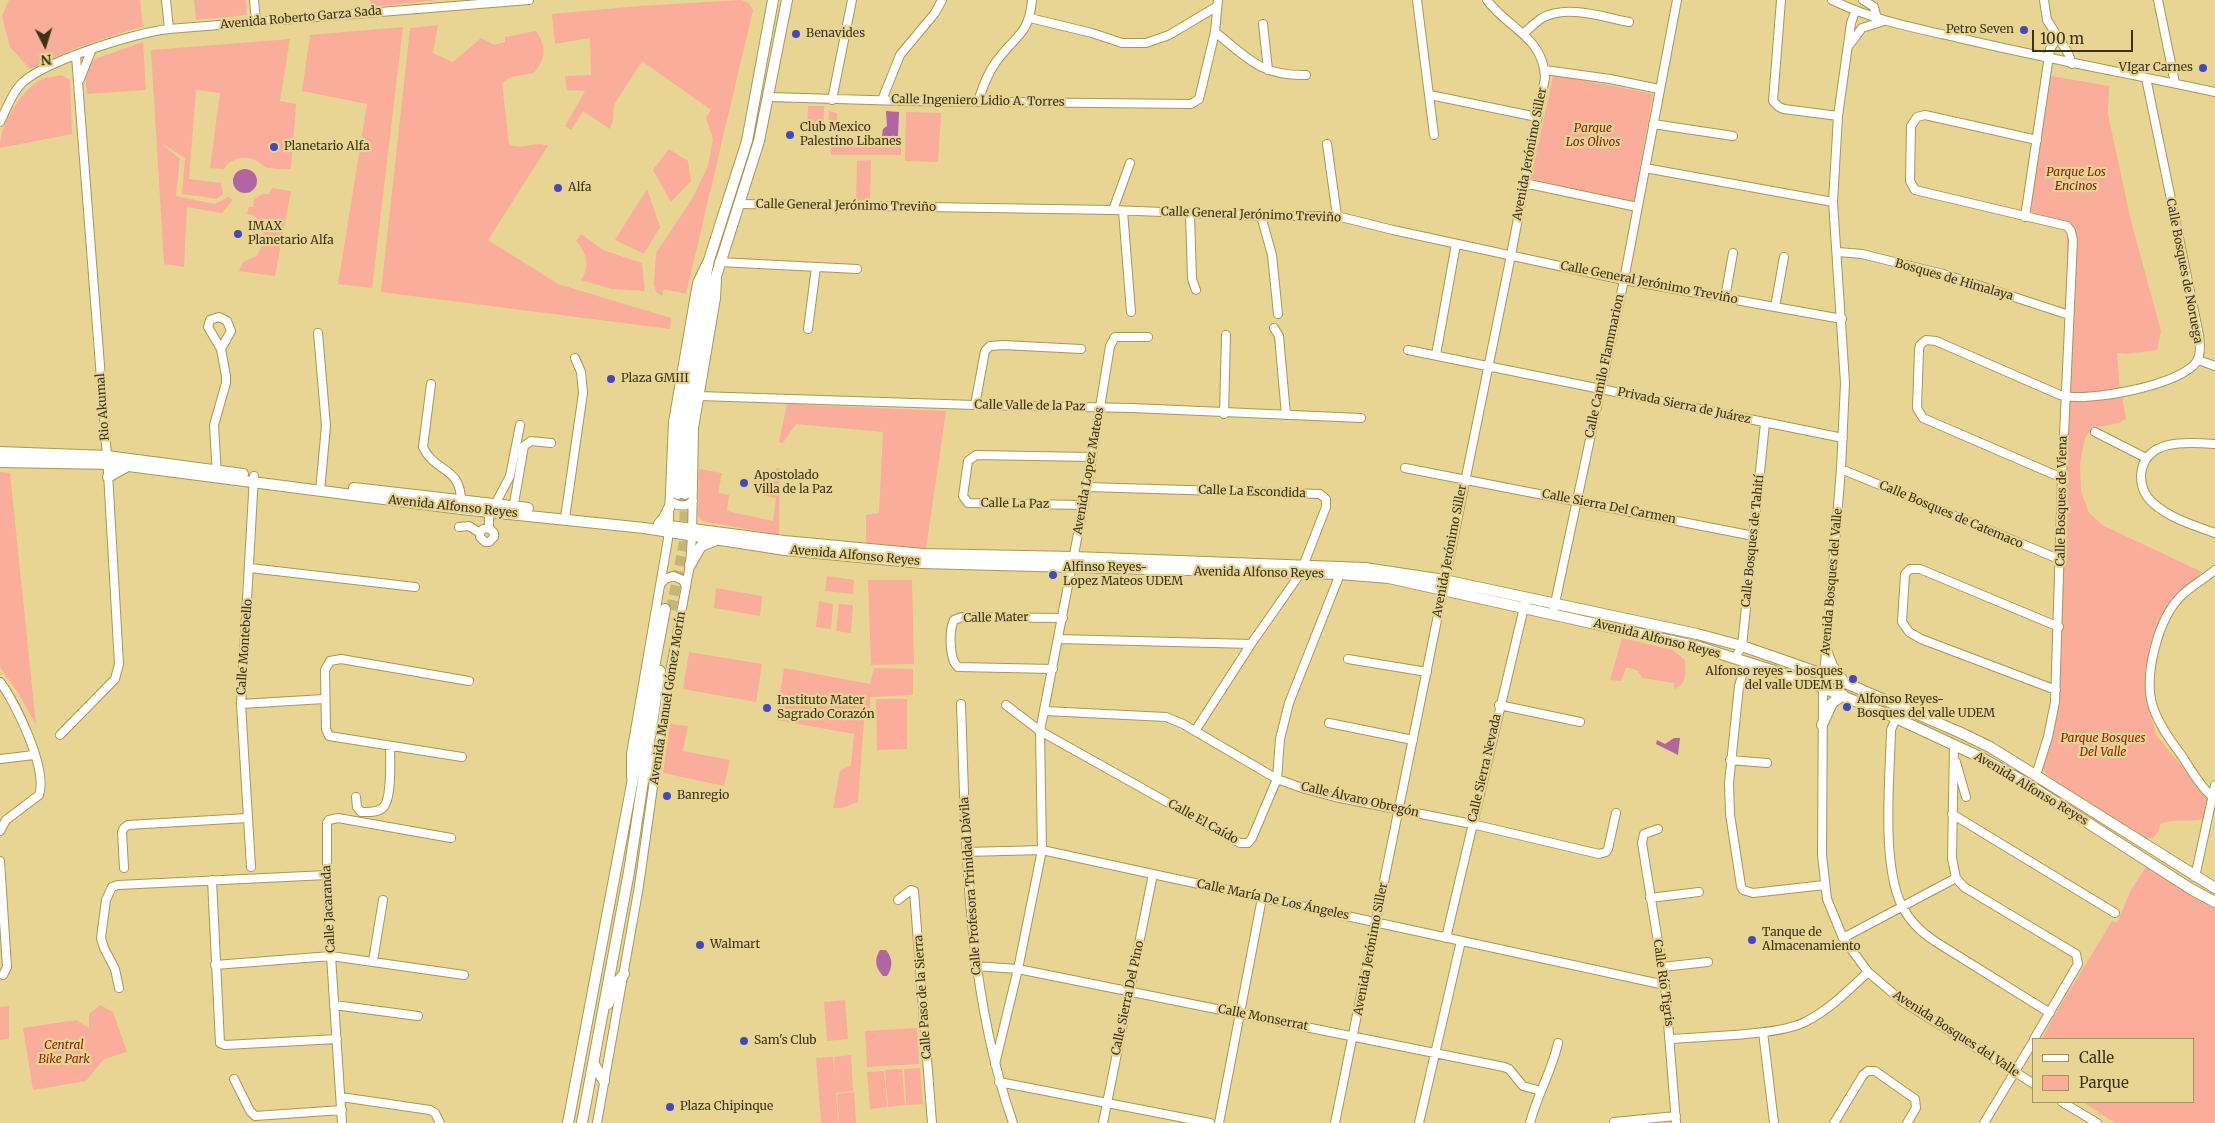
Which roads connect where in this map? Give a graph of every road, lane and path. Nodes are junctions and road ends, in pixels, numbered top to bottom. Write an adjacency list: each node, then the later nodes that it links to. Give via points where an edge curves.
1 (166, 0): 27 (street)
2 (254, 0): 24 (street)
3 (529, 0): 17 (street, Avenida Roberto Garza Sada)
4 (773, 0): 74 (main road, Avenida Manuel Gómez Morín, via 747,141)
5 (787, 0): 45 (main road, Avenida Manuel Gómez Morín)
6 (852, 0): 46 (street)
7 (942, 0): 47 (street, via 900,55)
8 (1032, 0): 21 (street)
9 (1417, 0): 44 (street)
10 (1488, 0): 29 (street, Avenida Jerónimo Siller)
11 (1677, 0): 42 (street, Calle Camilo Flammarion)
12 (1781, 0): 49 (street, via 1773,101 1784,109)
13 (1832, 0): 20 (street)
14 (1863, 0): 22 (street, via 1874,7)
15 (2044, 0): 30 (street, via 2046,16)
16 (2158, 0): 41 (street)
17 (504, 1): 18 (street, Avenida Roberto Garza Sada)
18 (447, 3): 24 (street, Avenida Roberto Garza Sada)
19 (1217, 3): 21 (street, via 1169,36 1146,43 1122,43); 28 (street)
20 (1855, 12): 22 (street); 31 (street, Avenida Bosques del Valle)
21 (1030, 18): 48 (street, via 1021,34 990,70)
22 (1877, 18): 23 (street)
23 (1887, 21): 31 (street, via 1862,28); 34 (street)
24 (256, 22): 27 (street, Avenida Roberto Garza Sada)
25 (1629, 22): 29 (street, via 1558,12 1541,19)
26 (1263, 24): 36 (street)
27 (170, 30): 32 (street, Avenida Roberto Garza Sada, via 139,34)
28 (1215, 32): 36 (street, via 1254,64); 48 (street, Calle Ingeniero Lidio A. Torres, via 1199,99 1194,102)
29 (1524, 33): 37 (street, Avenida Jerónimo Siller)
30 (2058, 36): 34 (street); 35 (street)
31 (1848, 48): 49 (street, Avenida Bosques del Valle)
32 (91, 51): 33 (street, Avenida Roberto Garza Sada); 40 (street)
33 (76, 56): 40 (street, Rio Akumal); 51 (street, Avenida Roberto Garza Sada, via 33,75 21,84)
34 (2048, 59): 35 (street); 55 (street)
35 (2072, 64): 39 (street)
36 (1268, 70): 38 (street)
37 (1545, 70): 42 (street); 50 (street, Avenida Jerónimo Siller)
38 (1306, 75)
39 (2146, 78): 41 (street); 95 (street, Calle Bosques de Noruega, via 2199,335)
40 (79, 80): 117 (street, Rio Akumal)
41 (2175, 84): 43 (street)
42 (1659, 89): 52 (street, Calle Camilo Flammarion)
43 (2215, 92)
44 (1430, 95): 50 (street); 53 (street)
45 (769, 97): 46 (street, Calle Ingeniero Lidio A. Torres); 61 (main road, Avenida Manuel Gómez Morín)
46 (832, 100): 47 (street, Calle Ingeniero Lidio A. Torres)
47 (882, 100): 48 (street, Calle Ingeniero Lidio A. Torres)
48 (978, 101)
49 (1838, 116): 60 (street, Avenida Bosques del Valle)
50 (1537, 117): 59 (street, Avenida Jerónimo Siller)
51 (0, 122)
52 (1652, 124): 54 (street); 58 (street, Calle Camilo Flammarion)
53 (1434, 135)
54 (1733, 136)
55 (2037, 140): 68 (street); 68 (street, via 1925,116 1917,117 1911,126 1910,181 1915,190)
56 (1327, 144): 67 (street)
57 (1130, 163): 63 (street)
58 (1645, 168): 60 (street); 62 (street, Calle Camilo Flammarion)
59 (1524, 183): 62 (street); 72 (street, Avenida Jerónimo Siller)
60 (1833, 202): 70 (street, Avenida Bosques del Valle)
61 (740, 204): 63 (street, Calle General Jerónimo Treviño); 74 (main road, Avenida Manuel Gómez Morín)
62 (1637, 207): 77 (street, Calle Camilo Flammarion)
63 (1113, 210): 64 (street, Calle General Jerónimo Treviño)
64 (1123, 210): 65 (street, Calle General Jerónimo Treviño); 81 (street)
65 (1190, 214): 66 (street, Calle General Jerónimo Treviño); 78 (street, via 1192,279)
66 (1261, 216): 67 (street, Calle General Jerónimo Treviño); 82 (street, via 1272,255)
67 (1337, 216): 69 (street, Calle General Jerónimo Treviño)
68 (2025, 217): 83 (street, Calle Bosques de Viena, via 2067,226 2071,231)
69 (1456, 244): 72 (street, Calle General Jerónimo Treviño); 93 (street)
70 (1838, 252): 83 (street, Bosques de Himalaya, via 1862,254 1947,275); 84 (street, Avenida Bosques del Valle)
71 (1733, 253): 79 (street)
72 (1511, 255): 77 (street, Calle General Jerónimo Treviño); 96 (street, Avenida Jerónimo Siller)
73 (1784, 257): 80 (street)
74 (715, 264): 75 (street); 100 (street, Avenida Manuel Gómez Morín, via 716,298); 129 (main road, Avenida Manuel Gómez Morín); 129 (street, Avenida Manuel Gómez Morín, via 701,272 697,283 676,401 671,446)
75 (816, 267): 76 (street); 86 (street)
76 (857, 269)
77 (1624, 280): 79 (street, Calle General Jerónimo Treviño); 99 (street, Calle Camilo Flammarion)
78 (1196, 290)
79 (1725, 298): 80 (street, Calle General Jerónimo Treviño)
80 (1775, 307): 84 (street, Calle General Jerónimo Treviño)
81 (1131, 312)
82 (1278, 314)
83 (2069, 315): 101 (street, Calle Bosques de Viena)
84 (1842, 319): 110 (street, Avenida Bosques del Valle)
85 (1274, 328): 105 (street, via 1279,336)
86 (808, 329)
87 (318, 334): 128 (street, via 326,426)
88 (1226, 335): 104 (street)
89 (1148, 336): 103 (street, Avenida Lopez Mateos, via 1121,336 1111,341)
90 (221, 349): 90 (street, via 209,330 210,320 223,318 231,331); 122 (street, via 226,383 214,425)
91 (1081, 349): 102 (street, via 990,346 985,351)
92 (1408, 350): 93 (street, Privada Sierra de Juárez)
93 (1436, 355): 96 (street, Privada Sierra de Juárez)
94 (575, 358): 136 (street, via 581,372 583,393)
95 (2198, 360): 97 (street); 101 (street, Calle Bosques de Noruega, via 2183,374 2120,393)
96 (1488, 366): 99 (street, Privada Sierra de Juárez); 124 (street, Avenida Jerónimo Siller)
97 (2215, 366)
98 (431, 384): 132 (street, via 423,448 457,480)
99 (1600, 389): 107 (street, Privada Sierra de Juárez); 131 (street, Calle Camilo Flammarion)
100 (699, 396): 102 (street, Calle Valle de la Paz); 130 (street, Avenida Manuel Gómez Morín, via 693,437)
101 (2066, 396): 125 (street, Calle Bosques de Viena); 125 (street, Calle Bosques de Noruega, via 1936,341 1926,340 1920,345 1917,408 1920,416)
102 (975, 405): 103 (street, Calle Valle de la Paz)
103 (1101, 407): 104 (street, Calle Valle de la Paz); 114 (street, Avenida Lopez Mateos)
104 (1224, 414): 105 (street, Calle Valle de la Paz)
105 (1286, 415): 106 (street, Calle Valle de la Paz)
106 (1361, 418)
107 (1765, 422): 110 (street, Privada Sierra de Juárez); 143 (street, Calle Bosques de Tahití)
108 (520, 425): 134 (street, via 510,476)
109 (2095, 432): 116 (street)
110 (1843, 438): 121 (street, Avenida Bosques del Valle)
111 (552, 443): 135 (street, via 531,441 524,446)
112 (2215, 444): 116 (street, via 2168,444)
113 (0, 452): 115 (main road, Avenida Alfonso Reyes)
114 (1092, 457): 127 (street, Avenida Lopez Mateos); 133 (street, Calle La Paz, via 976,455 968,461 963,496 968,503)
115 (17, 458): 117 (main road, Avenida Alfonso Reyes); 118 (main road, Avenida Alfonso Reyes)
116 (2146, 458): 142 (street, via 2142,486 2153,503 2188,523)
117 (107, 460): 119 (main road, Avenida Alfonso Reyes); 122 (main road, Avenida Alfonso Reyes); 123 (street, Rio Akumal)
118 (0, 462)
119 (129, 466): 122 (main road, Avenida Alfonso Reyes); 123 (main road)
120 (1406, 468): 124 (street, Calle Sierra Del Carmen)
121 (1841, 469): 146 (street, Calle Bosques de Catemaco); 164 (street, Avenida Bosques del Valle)
122 (217, 474): 126 (main road, Avenida Alfonso Reyes)
123 (108, 478): 189 (street, Rio Akumal, via 118,672 115,680)
124 (1465, 478): 131 (street, Calle Sierra Del Carmen); 153 (street, Avenida Jerónimo Siller)
125 (2062, 478): 146 (street, Calle Bosques de Viena)
126 (254, 479): 128 (main road, Avenida Alfonso Reyes); 148 (street, Calle Montebello)
127 (1087, 487): 133 (street, Avenida Lopez Mateos); 150 (street, Calle La Escondida, via 1320,494 1326,499 1326,508)
128 (320, 488): 132 (main road, Avenida Alfonso Reyes)
129 (675, 499): 130 (street, via 681,506); 138 (main road, via 666,514)
130 (693, 501): 140 (street, Avenida Manuel Gómez Morín)
131 (1578, 501): 143 (street, Calle Sierra Del Carmen); 158 (street, Calle Camilo Flammarion)
132 (461, 504): 134 (main road, Avenida Alfonso Reyes)
133 (1083, 505): 145 (street, Avenida Lopez Mateos)
134 (493, 508): 135 (main road, Avenida Alfonso Reyes); 139 (street)
135 (512, 510): 136 (main road, Avenida Alfonso Reyes)
136 (565, 516): 138 (main road, Avenida Alfonso Reyes)
137 (459, 527): 141 (street, via 469,526)
138 (666, 527): 140 (main road, Avenida Alfonso Reyes); 154 (street, Avenida Manuel Gómez Morín)
139 (488, 528): 141 (street); 141 (street, via 494,533 489,542 482,540)
140 (692, 532): 144 (main road, Avenida Alfonso Reyes); 145 (main road, Avenida Alfonso Reyes, via 923,554); 147 (street, Avenida Manuel Gómez Morín)
141 (480, 533)
142 (2215, 533)
143 (1754, 536): 163 (street, Calle Bosques de Tahití)
144 (715, 540): 147 (main road, via 701,546); 149 (main road, Avenida Alfonso Reyes, via 922,563)
145 (1074, 557): 149 (street, Avenida Lopez Mateos); 150 (main road, Avenida Alfonso Reyes)
146 (2061, 560): 160 (street, Calle Bosques de Viena)
147 (690, 565): 156 (street, Avenida Manuel Gómez Morín)
148 (250, 568): 155 (street); 178 (street, Calle Montebello)
149 (1071, 568): 150 (main road, Avenida Alfonso Reyes); 159 (street, Avenida Lopez Mateos)
150 (1302, 570): 152 (main road, Avenida Alfonso Reyes); 153 (main road, Avenida Alfonso Reyes, via 1365,568); 162 (street, Calle La Escondida)
151 (2215, 570): 205 (street, via 2191,587 2172,607 2159,637 2150,680 2152,704 2161,725)
152 (1340, 574): 153 (main road, Avenida Alfonso Reyes); 200 (street, Calle El Caído, via 1289,703 1280,739)
153 (1443, 584): 157 (main road, Avenida Alfonso Reyes); 169 (street, Avenida Jerónimo Siller)
154 (660, 585): 156 (street, via 673,576 682,580); 201 (street, Avenida Manuel Gómez Morín, via 631,754)
155 (416, 587)
156 (686, 587): 193 (street, Avenida Manuel Gómez Morín)
157 (1525, 603): 158 (main road, Avenida Alfonso Reyes); 180 (street, Calle Sierra Nevada)
158 (1554, 610): 163 (main road, Avenida Alfonso Reyes, via 1649,623); 165 (main road, Avenida Alfonso Reyes)
159 (1063, 618): 161 (street, Avenida Lopez Mateos); 168 (street, Calle Mater, via 962,617 954,620 951,626 952,660 958,667)
160 (2059, 627): 175 (street, Calle Bosques de Viena); 175 (street, via 1920,569 1910,569 1905,574 1902,622 1909,632)
161 (1059, 639): 162 (street); 168 (street, Avenida Lopez Mateos)
162 (1251, 644): 188 (street, Calle La Escondida)
163 (1742, 646): 165 (street, Calle Bosques de Tahití); 170 (main road, Avenida Alfonso Reyes)
164 (1826, 650): 170 (street, Avenida Bosques del Valle); 173 (main road, via 1832,666)
165 (1735, 658): 167 (main road, Avenida Alfonso Reyes)
166 (1348, 659): 169 (street)
167 (1746, 662): 174 (main road, Avenida Alfonso Reyes); 197 (street, via 1739,686)
168 (1053, 669): 182 (street, Avenida Lopez Mateos)
169 (1427, 672): 190 (street, Avenida Jerónimo Siller)
170 (1824, 675): 173 (main road, Avenida Alfonso Reyes); 174 (street, Avenida Bosques del Valle)
171 (468, 681): 177 (street, via 333,660 325,670)
172 (0, 682): 194 (street, via 21,716)
173 (1844, 682): 199 (main road, Avenida Alfonso Reyes, via 1966,736)
174 (1823, 688): 176 (main road, Avenida Alfonso Reyes); 186 (street, Avenida Bosques del Valle)
175 (2056, 690): 199 (street, Calle Bosques de Viena, via 2048,737)
176 (1843, 695): 183 (main road, Avenida Alfonso Reyes); 186 (main road, via 1832,703)
177 (324, 698): 178 (street); 191 (street, via 326,729 332,737)
178 (241, 704): 210 (street, Calle Montebello)
179 (961, 704): 217 (street, Calle Profesora Trinidad Dávila)
180 (1499, 704): 184 (street); 212 (street, Calle Sierra Nevada)
181 (1006, 705): 187 (street)
182 (1044, 711): 187 (street, Avenida Lopez Mateos); 188 (street, Calle Álvaro Obregón, via 1166,717)
183 (1896, 718): 192 (main road, Avenida Alfonso Reyes); 234 (street, via 1891,730 1889,848 1893,878)
184 (1580, 722)
185 (1329, 723): 190 (street)
186 (1822, 725): 226 (street, Avenida Bosques del Valle)
187 (1040, 731): 200 (street, Calle El Caído, via 1240,843 1248,843 1252,838); 216 (street, Avenida Lopez Mateos)
188 (1195, 731): 200 (street, Calle Álvaro Obregón)
189 (60, 735)
190 (1412, 740): 207 (street, Avenida Jerónimo Siller)
191 (390, 746): 195 (street); 203 (street, via 385,805 380,810 360,812)
192 (1954, 750): 204 (street); 209 (street); 233 (main road, Avenida Alfonso Reyes, via 2021,780 2191,890)
193 (658, 754): 206 (main road, via 652,761); 248 (street, Avenida Manuel Gómez Morín)
194 (34, 755): 196 (street); 211 (street, via 41,782 39,795)
195 (462, 756)
196 (0, 759)
197 (1730, 760): 198 (street); 226 (street, via 1730,814 1743,890 1753,893)
198 (1767, 763)
199 (2036, 775): 223 (main road, Avenida Alfonso Reyes)
200 (1277, 779): 207 (street, Calle Álvaro Obregón, via 1335,798)
201 (632, 784): 206 (main road, Avenida Manuel Gómez Morín, via 668,609); 283 (main road, Avenida Manuel Gómez Morín)
202 (2215, 786): 205 (street)
203 (356, 797)
204 (1966, 797)
205 (2214, 798): 223 (street)
206 (640, 800): 255 (main road, Avenida Manuel Gómez Morín)
207 (1399, 810): 212 (street, Calle Álvaro Obregón); 236 (street, Avenida Jerónimo Siller)
208 (1616, 813): 212 (street, Calle Álvaro Obregón, via 1608,849 1599,854)
209 (1952, 814): 224 (street, via 1952,858); 235 (street)
210 (247, 818): 219 (street, Calle Montebello); 220 (street, via 128,825 122,832)
211 (3, 820): 214 (street)
212 (1472, 824): 237 (street, Calle Sierra Nevada)
213 (1658, 829): 230 (street, Calle Río Tigris, via 1644,834 1642,843)
214 (0, 830)
215 (451, 838): 222 (street, Calle Jacaranda, via 333,819 326,827)
216 (1042, 850): 217 (street, Calle María De Los Ángeles); 221 (street, Calle María De Los Ángeles); 246 (street, Avenida Lopez Mateos)
217 (966, 852): 244 (street, Calle Profesora Trinidad Dávila)
218 (0, 860): 249 (street, via 6,967)
219 (251, 866)
220 (124, 868)
221 (1153, 874): 229 (street, Calle María De Los Ángeles); 253 (street, Calle Sierra Del Pino)
222 (327, 875): 225 (street); 240 (street, Calle Jacaranda)
223 (2195, 877): 227 (main road, Avenida Alfonso Reyes)
224 (1956, 878): 234 (street); 257 (street, via 1964,887 2076,954 2078,964)
225 (212, 880): 243 (street); 252 (street, via 112,887 106,900 101,938)
226 (1824, 885): 238 (street, Avenida Bosques del Valle, via 1831,913)
227 (2215, 888)
228 (1698, 892): 230 (street)
229 (1262, 898): 236 (street, Calle María De Los Ángeles); 256 (street)
230 (1650, 898): 245 (street, Calle Río Tigris)
231 (383, 900): 241 (street)
232 (898, 900): 286 (street, Calle Paso de la Sierra, via 914,891)
233 (2215, 902)
234 (1903, 908): 238 (street); 257 (street, via 1924,934)
235 (2115, 913)
236 (1376, 922): 237 (street, Calle María De Los Ángeles); 260 (street, Avenida Jerónimo Siller)
237 (1446, 938): 239 (street, Calle María De Los Ángeles)
238 (1843, 938): 247 (street, Avenida Bosques del Valle)
239 (1461, 941): 251 (street, Calle María De Los Ángeles); 266 (street)
240 (331, 956): 241 (street); 243 (street); 254 (street, Calle Jacaranda)
241 (374, 961): 250 (street)
242 (1708, 962): 245 (street)
243 (215, 965): 263 (street, via 220,1043)
244 (975, 966): 246 (street, Calle Monserrat); 268 (street, Calle Profesora Trinidad Dávila)
245 (1662, 967): 251 (street, Calle Río Tigris)
246 (1018, 969): 253 (street, Calle Monserrat); 268 (street, Avenida Lopez Mateos)
247 (1868, 972): 259 (street, via 1834,1002 1803,1023); 269 (street, Avenida Bosques del Valle, via 1902,1001)
248 (624, 974): 255 (main road); 271 (street, Avenida Manuel Gómez Morín)
249 (3, 975)
250 (464, 975)
251 (1665, 985): 261 (street, Calle Río Tigris)
252 (119, 988)
253 (1130, 991): 256 (street, Calle Monserrat); 276 (street, Calle Sierra Del Pino)
254 (334, 1005): 258 (street); 263 (street, Calle Jacaranda)
255 (603, 1011): 267 (main road, Avenida Manuel Gómez Morín)
256 (1239, 1013): 260 (street, Calle Monserrat); 290 (street)
257 (2050, 1013): 262 (street)
258 (418, 1016)
259 (1763, 1032): 261 (street); 294 (street)
260 (1354, 1036): 266 (street, Calle Monserrat); 291 (street, Avenida Jerónimo Siller)
261 (1671, 1038): 279 (street, Calle Río Tigris)
262 (2035, 1038)
263 (337, 1039): 275 (street, Calle Jacaranda)
264 (1558, 1042): 274 (street)
265 (2032, 1043): 269 (street)
266 (1436, 1052): 274 (street, Calle Monserrat, via 1506,1068 1523,1086); 292 (street)
267 (594, 1064): 271 (main road); 284 (main road, Avenida Manuel Gómez Morín)
268 (995, 1064): 272 (street, Calle Profesora Trinidad Dávila)
269 (2015, 1072): 273 (street, Avenida Bosques del Valle); 297 (street)
270 (234, 1079): 278 (street, via 255,1116)
271 (604, 1081): 285 (street, Avenida Manuel Gómez Morín)
272 (999, 1082): 276 (street); 287 (street, Calle Profesora Trinidad Dávila)
273 (2032, 1083)
274 (1542, 1091): 293 (street)
275 (341, 1097): 278 (street, Calle Jacaranda); 282 (street, via 430,1110)
276 (1106, 1102): 288 (street, Calle Sierra Del Pino); 289 (street)
277 (2064, 1103): 298 (street)
278 (342, 1110): 281 (street, Calle Jacaranda)
279 (1676, 1120): 280 (street)
280 (1614, 1122)
281 (342, 1123)
282 (440, 1123)
283 (568, 1123)
284 (582, 1123)
285 (597, 1123)
286 (932, 1123)
287 (1013, 1123)
288 (1103, 1123)
289 (1210, 1123)
290 (1219, 1123)
291 (1335, 1123)
292 (1419, 1123)
293 (1530, 1123)
294 (1774, 1123)
295 (1834, 1123): 296 (street, via 1863,1074 1872,1070 1915,1099 1916,1108)
296 (1907, 1123)
297 (1984, 1123)
298 (2096, 1123)

